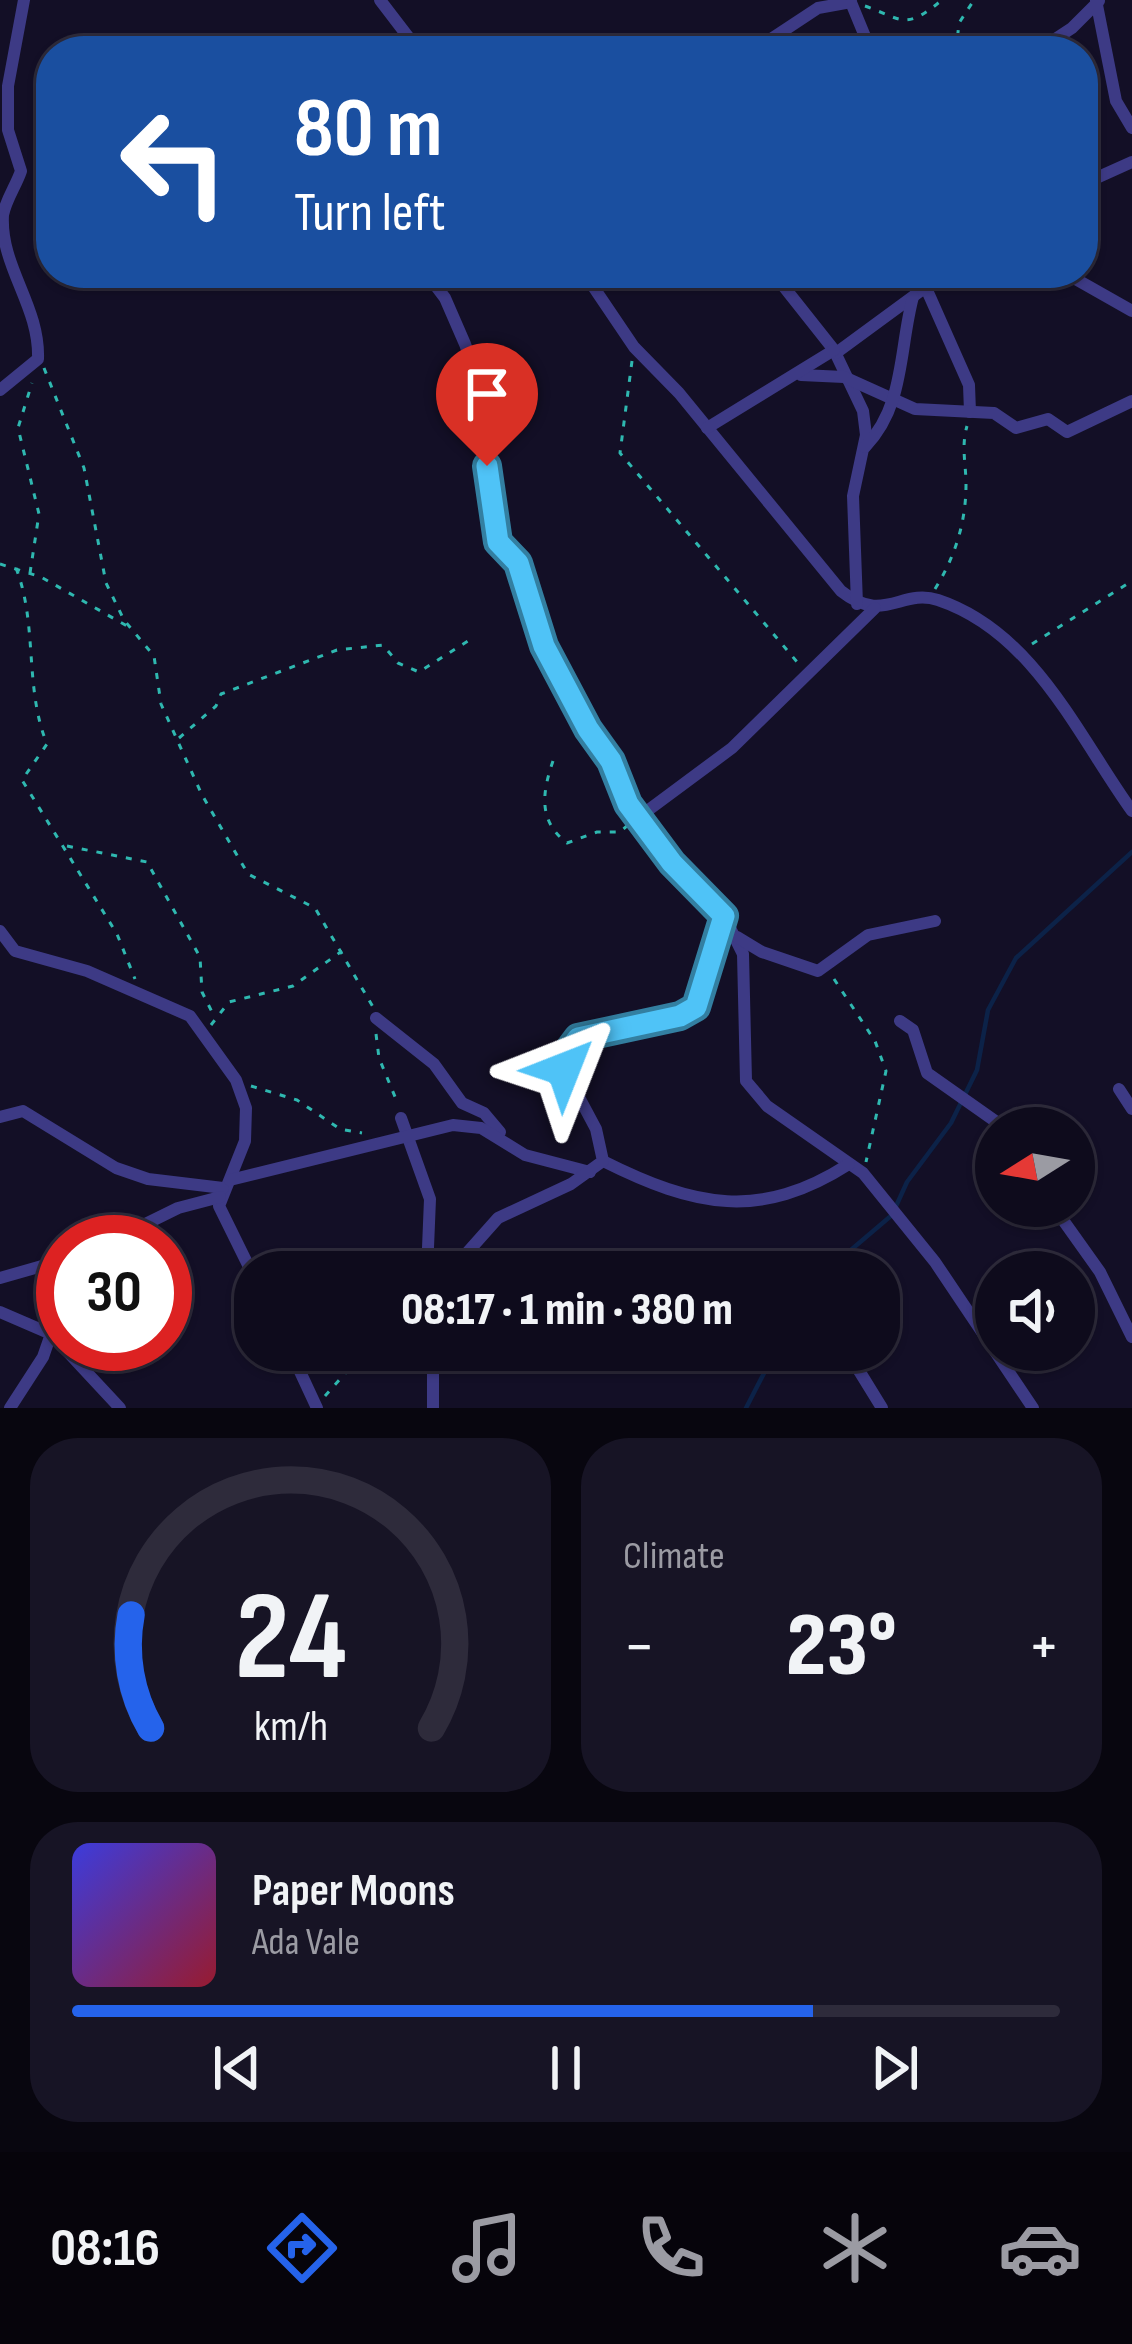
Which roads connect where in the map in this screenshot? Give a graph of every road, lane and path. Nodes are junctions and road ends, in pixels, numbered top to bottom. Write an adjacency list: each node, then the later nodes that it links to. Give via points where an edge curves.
1 (24, 0): 24 (street, via 8,86 8,130 21,171 2,231)
2 (380, 0): 7 (street)
3 (942, 0): 5 (path, via 908,22)
4 (974, 0): 10 (path)
5 (850, 1): 8 (street, via 818,8); 9 (street)
6 (1098, 1): 11 (street); 12 (street, via 1116,101)
7 (407, 36)
8 (776, 36)
9 (865, 36)
10 (958, 36)
11 (1059, 36)
12 (1132, 128)
13 (1132, 162): 14 (street)
14 (1098, 177)
15 (437, 288): 49 (street, via 471,361 464,402 487,466 498,542 518,563 544,646)
16 (594, 288): 23 (street)
17 (785, 288): 25 (street)
18 (921, 288): 21 (street)
19 (930, 288): 32 (street, via 969,385)
20 (1091, 288): 22 (street)
21 (914, 297): 25 (street); 30 (street)
22 (1132, 311)
23 (634, 347): 33 (street); 45 (path, via 620,453)
24 (38, 352): 26 (street); 42 (path, via 84,468 106,583)
25 (835, 352): 27 (street); 28 (street)
26 (31, 369): 29 (street); 37 (path, via 18,428 39,514)
27 (801, 375): 28 (street); 33 (street)
28 (844, 377): 30 (street); 34 (street, via 863,411)
29 (0, 390)
30 (892, 401): 32 (street); 34 (street)
31 (1132, 401): 32 (street, via 1066,432 1048,418 1016,428 994,413)
32 (970, 412): 39 (path, via 964,514 956,550)
33 (707, 428): 40 (street)
34 (862, 450): 40 (street, via 854,496)
35 (0, 564): 36 (path)
36 (16, 568): 37 (path); 50 (path, via 47,744 22,779)
37 (30, 573): 42 (path)
38 (1132, 581): 44 (path)
39 (929, 598): 41 (street); 44 (street, via 962,611)
40 (857, 604): 41 (street)
41 (875, 608): 45 (street)
42 (132, 628): 46 (path, via 154,656 154,681)
43 (471, 639): 46 (path, via 418,672 382,646 338,650 221,694)
44 (1018, 654): 48 (street, via 1075,719)
45 (806, 672): 49 (street, via 732,748)
46 (178, 739): 55 (path, via 238,862 258,881 315,908)
47 (554, 761): 49 (path, via 544,803 548,823 567,843 620,832)
48 (1132, 811)
49 (640, 817): 51 (street)
50 (65, 846): 57 (path); 58 (path, via 147,862 200,957)
51 (724, 916): 54 (street); 71 (street, via 696,1007 578,1038 566,1054 564,1069)
52 (935, 921): 56 (street, via 868,935)
53 (0, 931): 57 (street, via 14,951)
54 (736, 936): 56 (street, via 787,962); 72 (street, via 748,973 746,1081 767,1106)
55 (342, 951): 58 (path, via 293,986 229,1002); 59 (path)
56 (827, 967): 74 (path, via 886,1071)
57 (142, 993): 61 (street, via 183,1009)
58 (214, 1018): 61 (path)
59 (376, 1018): 67 (path, via 379,1058); 70 (street, via 430,1059 459,1100 484,1113)
60 (900, 1021): 64 (street, via 913,1030 927,1072)
61 (205, 1038): 62 (street)
62 (236, 1080): 69 (path); 75 (street, via 247,1125)
63 (1119, 1089): 65 (street)
64 (976, 1107)
65 (1132, 1108)
66 (0, 1117): 75 (street, via 23,1111 131,1174)
67 (401, 1118): 68 (street)
68 (406, 1133): 69 (street); 70 (street, via 481,1127); 79 (street, via 430,1199)
69 (381, 1140): 75 (street)
70 (508, 1142): 73 (street, via 525,1155)
71 (604, 1161): 72 (street, via 691,1197 728,1202 793,1195); 73 (street)
72 (849, 1164): 74 (street)
73 (590, 1172): 80 (street, via 498,1218)
74 (862, 1173): 97 (street, via 935,1262)
75 (224, 1189): 76 (street); 78 (street, via 221,1213)
76 (166, 1215)
77 (1068, 1227): 85 (street)
78 (241, 1251)
79 (429, 1251)
80 (469, 1251)
81 (36, 1268): 82 (street)
82 (0, 1278)
83 (0, 1312): 84 (street)
84 (36, 1328)
85 (1132, 1337)
86 (36, 1369): 92 (street)
87 (85, 1371): 93 (street)
88 (300, 1371): 94 (street)
89 (348, 1371): 94 (path)
90 (433, 1371): 95 (street)
91 (859, 1371): 96 (street)
92 (10, 1408)
93 (120, 1408)
94 (317, 1408)
95 (433, 1408)
96 (882, 1408)
97 (1033, 1408)

